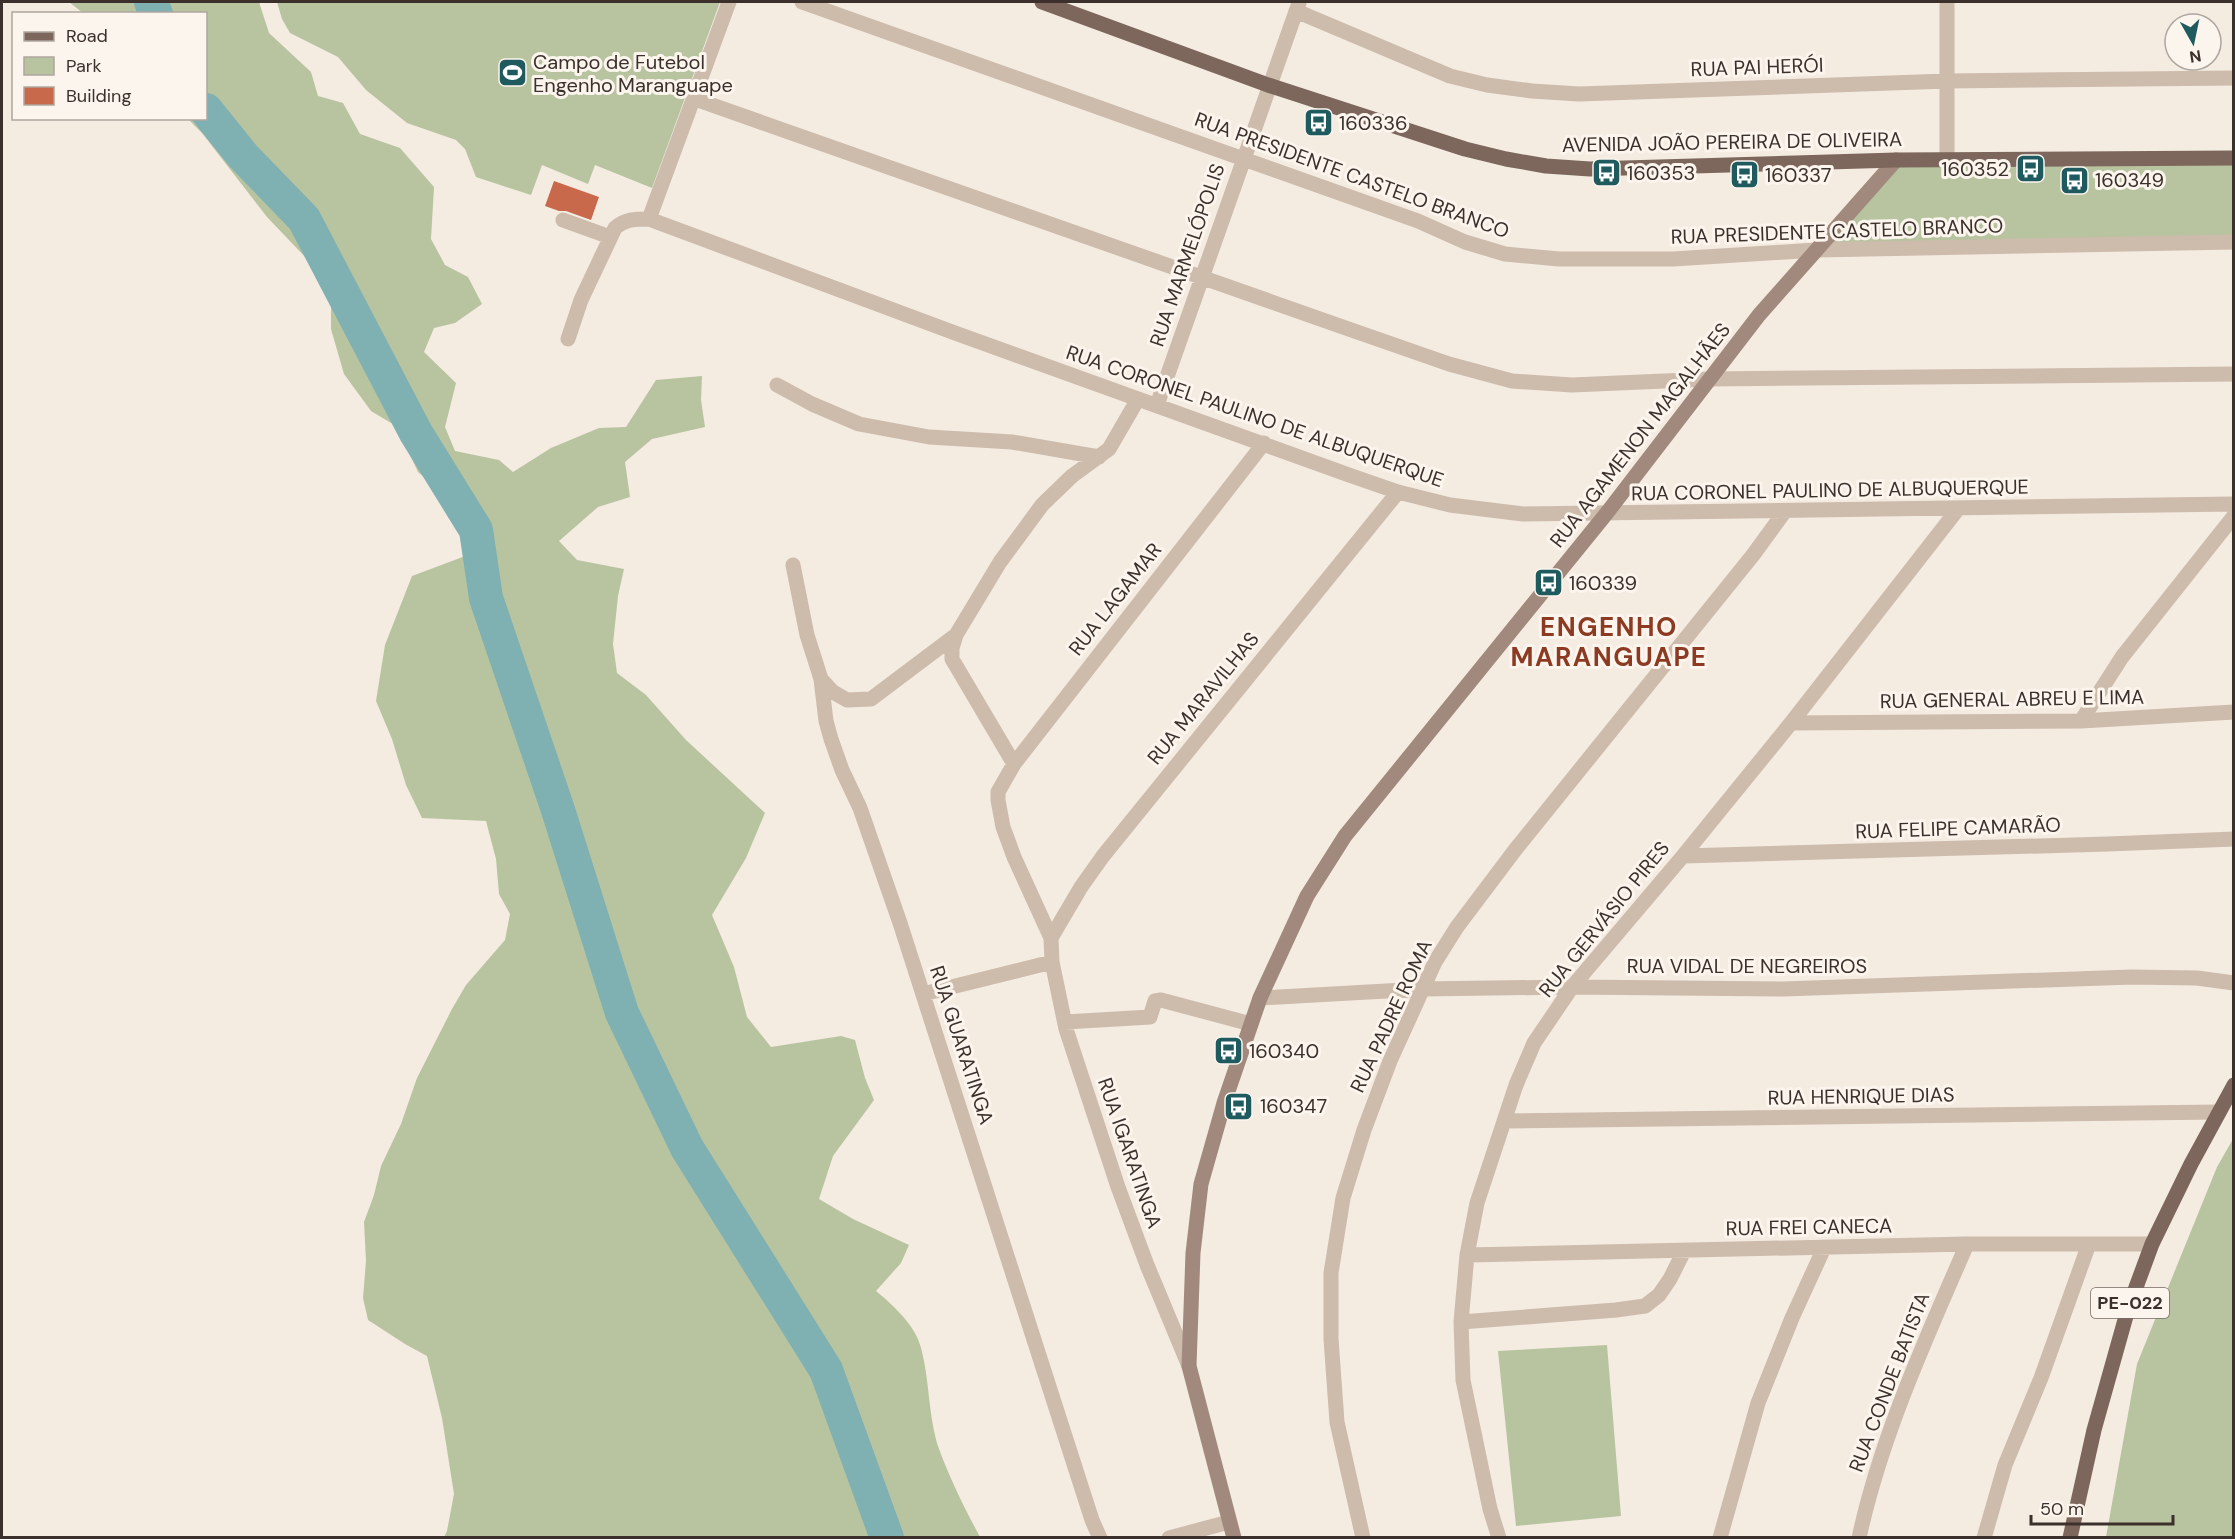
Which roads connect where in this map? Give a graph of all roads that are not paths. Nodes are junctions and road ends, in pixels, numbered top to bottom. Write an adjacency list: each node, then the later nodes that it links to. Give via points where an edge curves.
1 (729, 2): 9 (street)
2 (802, 2): 10 (street, RUA PRESIDENTE CASTELO BRANCO)
3 (1042, 2): 8 (main road, AVENIDA JOÃO PEREIRA DE OLIVEIRA)
4 (1947, 2): 7 (street)
5 (1298, 6): 7 (street, RUA PAI HERÓI, via 1450,76 1532,91 1579,94); 8 (street, RUA MARMELÓPOLIS)
6 (2234, 78): 7 (street, RUA PAI HERÓI)
7 (1947, 81): 12 (street)
8 (1268, 85): 10 (street, RUA MARMELÓPOLIS); 13 (main road, AVENIDA JOÃO PEREIRA DE OLIVEIRA, via 1466,149 1546,166 1590,169)
9 (695, 99): 14 (street); 19 (street)
10 (1243, 158): 18 (street, RUA PRESIDENTE CASTELO BRANCO, via 1505,254 1559,260 1673,259); 19 (street, RUA MARMELÓPOLIS)
11 (2234, 158): 12 (main road, AVENIDA JOÃO PEREIRA DE OLIVEIRA)
12 (1947, 159): 13 (main road, AVENIDA JOÃO PEREIRA DE OLIVEIRA)
13 (1896, 160): 18 (street, RUA AGAMENON MAGALHÃES)
14 (649, 219): 16 (street, via 622,222); 24 (street, RUA CORONEL PAULINO DE ALBUQUERQUE)
15 (563, 220): 16 (street)
16 (610, 237): 20 (street)
17 (2234, 242): 18 (street, RUA PRESIDENTE CASTELO BRANCO)
18 (1816, 250): 22 (street, RUA AGAMENON MAGALHÃES, via 1758,315)
19 (1203, 277): 22 (street, via 1438,360 1512,381 1572,385); 25 (street, RUA MARMELÓPOLIS)
20 (568, 339)
21 (2234, 374): 22 (street)
22 (1711, 379): 32 (street, RUA AGAMENON MAGALHÃES)
23 (777, 385): 27 (street, via 858,424 929,437 1012,442)
24 (1138, 399): 25 (street, RUA CORONEL PAULINO DE ALBUQUERQUE); 27 (street, via 1118,436)
25 (1157, 405): 26 (street, RUA CORONEL PAULINO DE ALBUQUERQUE)
26 (1264, 442): 28 (street, RUA CORONEL PAULINO DE ALBUQUERQUE); 40 (street, RUA LAGAMAR)
27 (1099, 458): 35 (street, via 1072,476 1042,505 1000,562)
28 (1398, 492): 32 (street, RUA CORONEL PAULINO DE ALBUQUERQUE, via 1450,505 1523,514); 44 (street, RUA MARAVILHAS, via 1103,856)
29 (2234, 504): 30 (street, RUA CORONEL PAULINO DE ALBUQUERQUE)
30 (1958, 509): 31 (street, RUA CORONEL PAULINO DE ALBUQUERQUE); 39 (street, RUA GERVÁSIO PIRES)
31 (1785, 511): 32 (street, RUA CORONEL PAULINO DE ALBUQUERQUE); 48 (street, RUA PADRE ROMA, via 1502,867 1457,927)
32 (1606, 514): 50 (street, RUA AGAMENON MAGALHÃES, via 1346,836 1307,896)
33 (2234, 516): 38 (street, via 2121,657)
34 (792, 565): 36 (street, RUA GUARATINGA, via 807,635)
35 (956, 635): 36 (street, via 871,699 847,700 832,692); 40 (street, via 952,659)
36 (822, 679): 49 (street, RUA GUARATINGA, via 831,739 860,808)
37 (2234, 712): 38 (street, RUA GENERAL ABREU E LIMA)
38 (2081, 721): 39 (street, RUA GENERAL ABREU E LIMA)
39 (1791, 723): 43 (street, RUA GERVÁSIO PIRES)
40 (1014, 764): 41 (street, RUA LAGAMAR)
41 (1003, 783): 44 (street, RUA IGARATINGA, via 998,800 1003,827)
42 (2234, 839): 43 (street, RUA FELIPE CAMARÃO)
43 (1683, 856): 47 (street, RUA GERVÁSIO PIRES)
44 (1051, 938): 45 (street, RUA IGARATINGA)
45 (1052, 962): 49 (street); 51 (street, RUA IGARATINGA)
46 (2234, 983): 47 (street, RUA VIDAL DE NEGREIROS, via 2132,977 1783,989)
47 (1572, 987): 48 (street, RUA VIDAL DE NEGREIROS); 55 (street, RUA GERVÁSIO PIRES, via 1534,1043)
48 (1422, 989): 50 (street, RUA VIDAL DE NEGREIROS); 68 (street, RUA PADRE ROMA, via 1364,1130 1343,1198 1331,1273 1337,1422)
49 (923, 994): 65 (street, RUA GUARATINGA)
50 (1260, 998): 52 (street, RUA AGAMENON MAGALHÃES)
51 (1065, 1022): 52 (street, via 1150,1017 1155,1001 1161,999); 63 (street, RUA IGARATINGA, via 1122,1198)
52 (1251, 1024): 63 (street, RUA AGAMENON MAGALHÃES, via 1201,1184 1193,1253)
53 (2234, 1085): 54 (main road, PE-022)
54 (2219, 1112): 55 (street, RUA HENRIQUE DIAS); 58 (main road, PE-022)
55 (1504, 1121): 61 (street, RUA GERVÁSIO PIRES, via 1477,1203)
56 (1967, 1244): 57 (street, RUA FREI CANECA); 59 (street, RUA FREI CANECA); 71 (street, RUA CONDE BATISTA, via 1902,1403 1868,1498)
57 (2089, 1244): 58 (street, RUA FREI CANECA); 72 (street, via 2006,1465)
58 (2152, 1244): 73 (main road, PE-022, via 2128,1309 2100,1408)
59 (1824, 1248): 60 (street, RUA FREI CANECA); 70 (street, via 1758,1404)
60 (1684, 1251): 61 (street, RUA FREI CANECA); 62 (street, via 1659,1296 1645,1306)
61 (1467, 1255): 62 (street, RUA GERVÁSIO PIRES)
62 (1461, 1322): 69 (street, RUA GERVÁSIO PIRES, via 1466,1391)
63 (1189, 1366): 64 (street, RUA IGARATINGA)
64 (1229, 1522): 66 (street); 67 (street, RUA IGARATINGA)
65 (1100, 1538)
66 (1169, 1538)
67 (1234, 1538)
68 (1363, 1538)
69 (1499, 1538)
70 (1720, 1538)
71 (1859, 1538)
72 (1984, 1538)
73 (2070, 1538)

